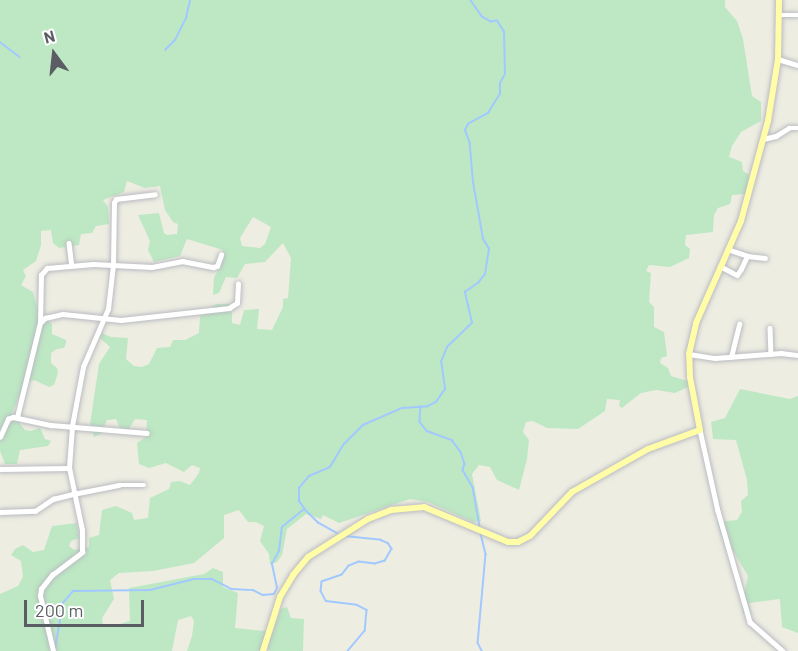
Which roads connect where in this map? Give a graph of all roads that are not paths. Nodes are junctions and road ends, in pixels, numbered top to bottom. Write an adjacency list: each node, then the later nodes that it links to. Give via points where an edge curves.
1 (779, 0): 2 (main road)
2 (779, 15): 3 (street); 4 (main road)
3 (798, 15)
4 (778, 59): 5 (street); 7 (main road)
5 (798, 65)
6 (798, 128): 7 (street)
7 (763, 139): 10 (main road, via 749,196)
8 (155, 194): 14 (street, via 114,201)
9 (69, 243): 15 (street)
10 (728, 250): 12 (street); 16 (main road)
11 (221, 255): 14 (street, via 215,267 182,261 152,267)
12 (747, 256): 13 (street); 16 (street, via 737,275)
13 (765, 258)
14 (113, 265): 15 (street); 18 (street)
15 (72, 266): 19 (street, via 42,271)
16 (720, 266): 22 (main road, via 696,323)
17 (238, 284): 18 (street, via 237,303 233,307)
18 (105, 319): 19 (street, via 54,314); 27 (street, via 83,367)
19 (40, 323): 26 (street)
20 (739, 324): 25 (street)
21 (770, 328): 23 (street)
22 (689, 354): 25 (street); 28 (main road)
23 (771, 354): 24 (street); 25 (street)
24 (798, 355)
25 (731, 357)
26 (17, 417): 27 (street); 30 (street, via 8,419)
27 (72, 426): 29 (street); 31 (street)
28 (700, 430): 37 (main road, via 648,448 572,492 525,539 508,542 424,507 391,510 349,530 308,557 285,586); 38 (street, via 750,622)
29 (147, 433)
30 (0, 437)
31 (69, 468): 32 (street); 34 (street)
32 (0, 469)
33 (144, 484): 34 (street)
34 (73, 494): 35 (street, via 35,511); 36 (street, via 82,530 82,552 52,575 40,596)
35 (0, 512)
36 (52, 649)
37 (264, 651)
38 (783, 651)

